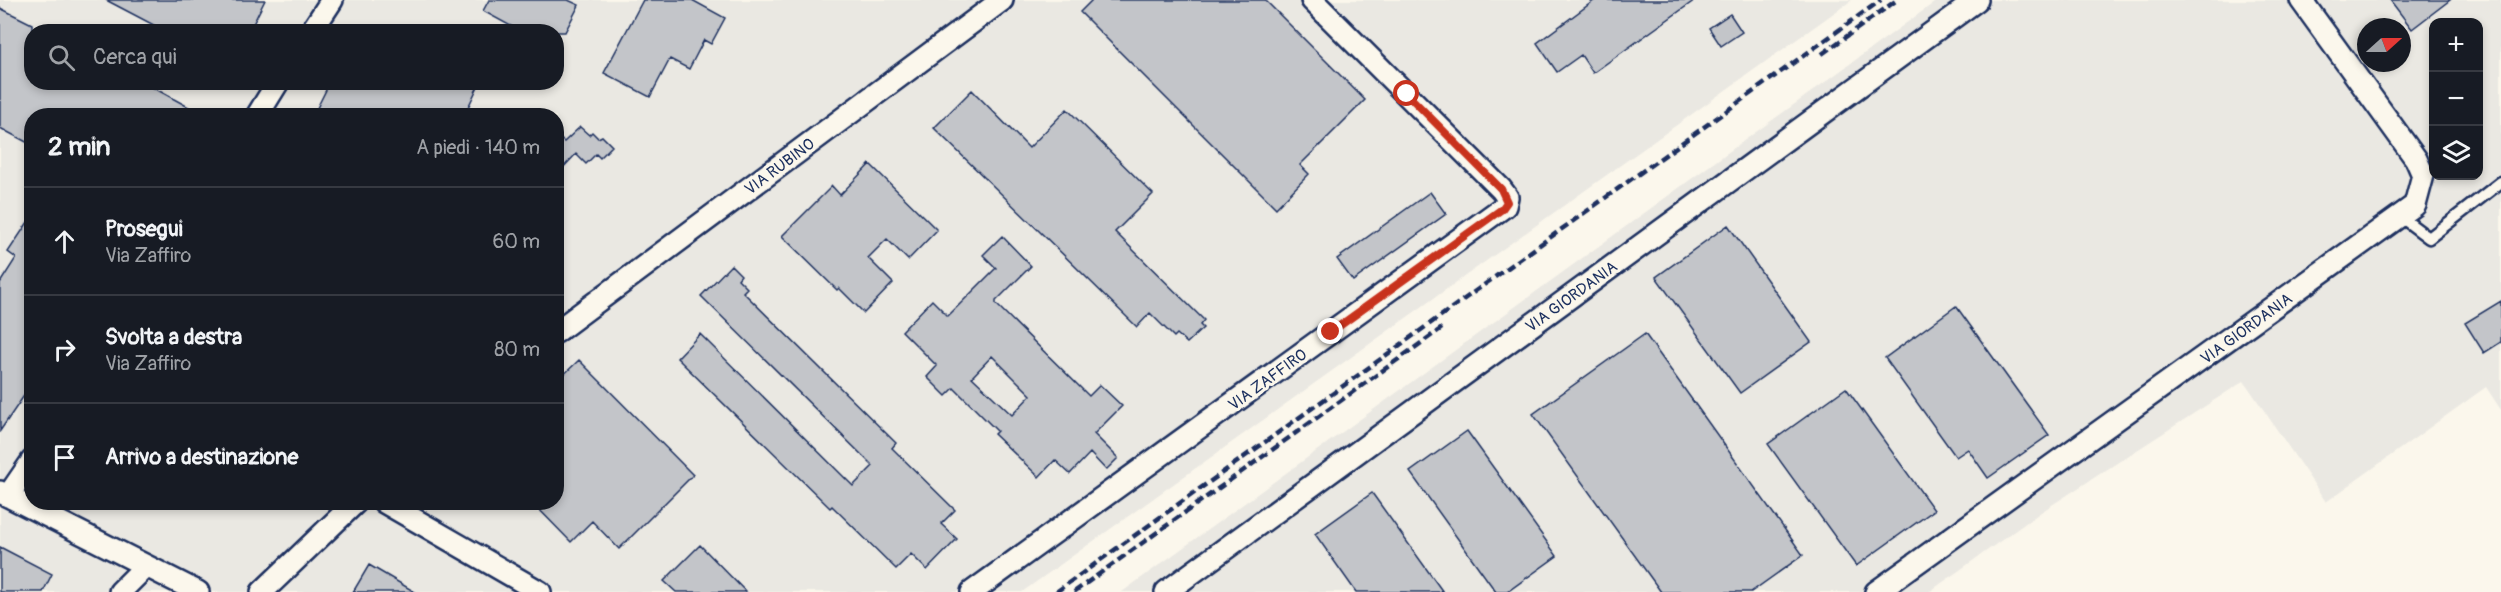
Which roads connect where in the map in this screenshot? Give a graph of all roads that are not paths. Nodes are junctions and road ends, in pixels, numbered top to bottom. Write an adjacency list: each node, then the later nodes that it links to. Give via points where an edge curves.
1 (332, 0): 6 (street)
2 (1002, 0): 11 (street, VIA RUBINO)
3 (1312, 0): 23 (street, VIA ZAFFIRO, via 1501,189 1507,197 1505,206)
4 (1977, 0): 24 (street, VIA GIORDANIA)
5 (2301, 0): 10 (street, VIA GIORDANIA, via 2416,159 2423,176 2421,190 2415,205)
6 (316, 24)
7 (273, 90): 8 (street)
8 (261, 108)
9 (2501, 182): 10 (lane, via 2429,237)
10 (2401, 217): 25 (street, VIA GIORDANIA)
11 (564, 326)
12 (24, 470): 13 (street)
13 (4, 494): 14 (street)
14 (24, 504)
15 (35, 510): 18 (street)
16 (348, 510): 21 (street)
17 (398, 510): 22 (street)
18 (145, 567): 19 (street); 20 (street)
19 (120, 592)
20 (198, 592)
21 (262, 592)
22 (540, 592)
23 (972, 592)
24 (1166, 592)
25 (1876, 592)

